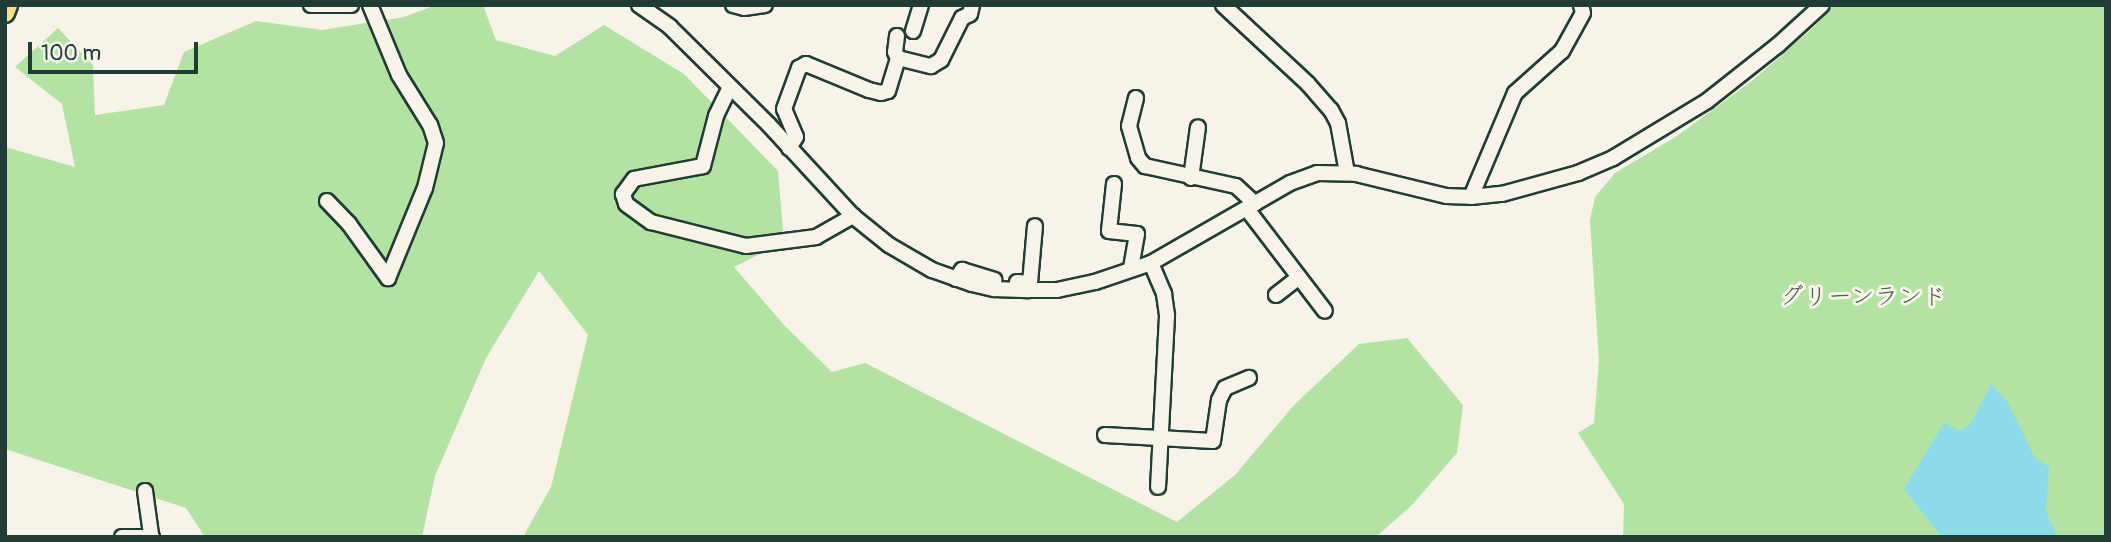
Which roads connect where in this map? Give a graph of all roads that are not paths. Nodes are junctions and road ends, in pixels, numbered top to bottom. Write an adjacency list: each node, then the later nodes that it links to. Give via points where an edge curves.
1 (8, 5): 13 (main road)
2 (311, 5): 3 (street)
3 (351, 5)
4 (370, 5): 25 (street, via 399,75 436,143 425,188 387,278)
5 (639, 5): 17 (street, via 670,27)
6 (733, 5): 7 (street, via 744,9)
7 (765, 5)
8 (921, 5): 14 (street)
9 (972, 5): 16 (street, via 941,60 931,66)
10 (1223, 5): 21 (street, via 1331,110 1338,123)
11 (1581, 5): 24 (street, via 1583,13 1562,51 1515,93)
12 (1822, 5): 24 (street, via 1707,102 1614,158 1538,186)
13 (5, 13)
14 (913, 31)
15 (897, 36): 16 (street)
16 (898, 58): 20 (street, via 888,91 881,93 806,64 799,68 784,108 796,136)
17 (730, 88): 20 (street); 27 (street, via 716,116 703,166 634,179 623,194 626,204 651,222 746,246 816,237)
18 (1136, 98): 22 (street, via 1129,126 1138,158 1154,171)
19 (1198, 127): 22 (street)
20 (789, 148): 27 (street)
21 (1347, 173): 24 (street, via 1446,196); 26 (street, via 1317,173)
22 (1191, 178): 26 (street, via 1236,186)
23 (1114, 184): 30 (street, via 1109,230 1138,234)
24 (1471, 197)
25 (327, 201)
26 (1251, 207): 29 (street); 31 (street)
27 (853, 216): 32 (street, via 908,258)
28 (1035, 226): 32 (street, via 1030,283 996,281 962,270)
29 (1151, 263): 30 (street); 37 (street, via 1167,316)
30 (1131, 270): 32 (street, via 1057,289 994,289)
31 (1299, 277): 33 (street); 34 (street)
32 (956, 279)
33 (1276, 295)
34 (1325, 311)
35 (1249, 378): 37 (street, via 1225,388 1213,440)
36 (1105, 435): 37 (street)
37 (1160, 436): 38 (street)
38 (1158, 487)
39 (145, 491): 40 (street)
40 (151, 536): 41 (street)
41 (122, 537)

